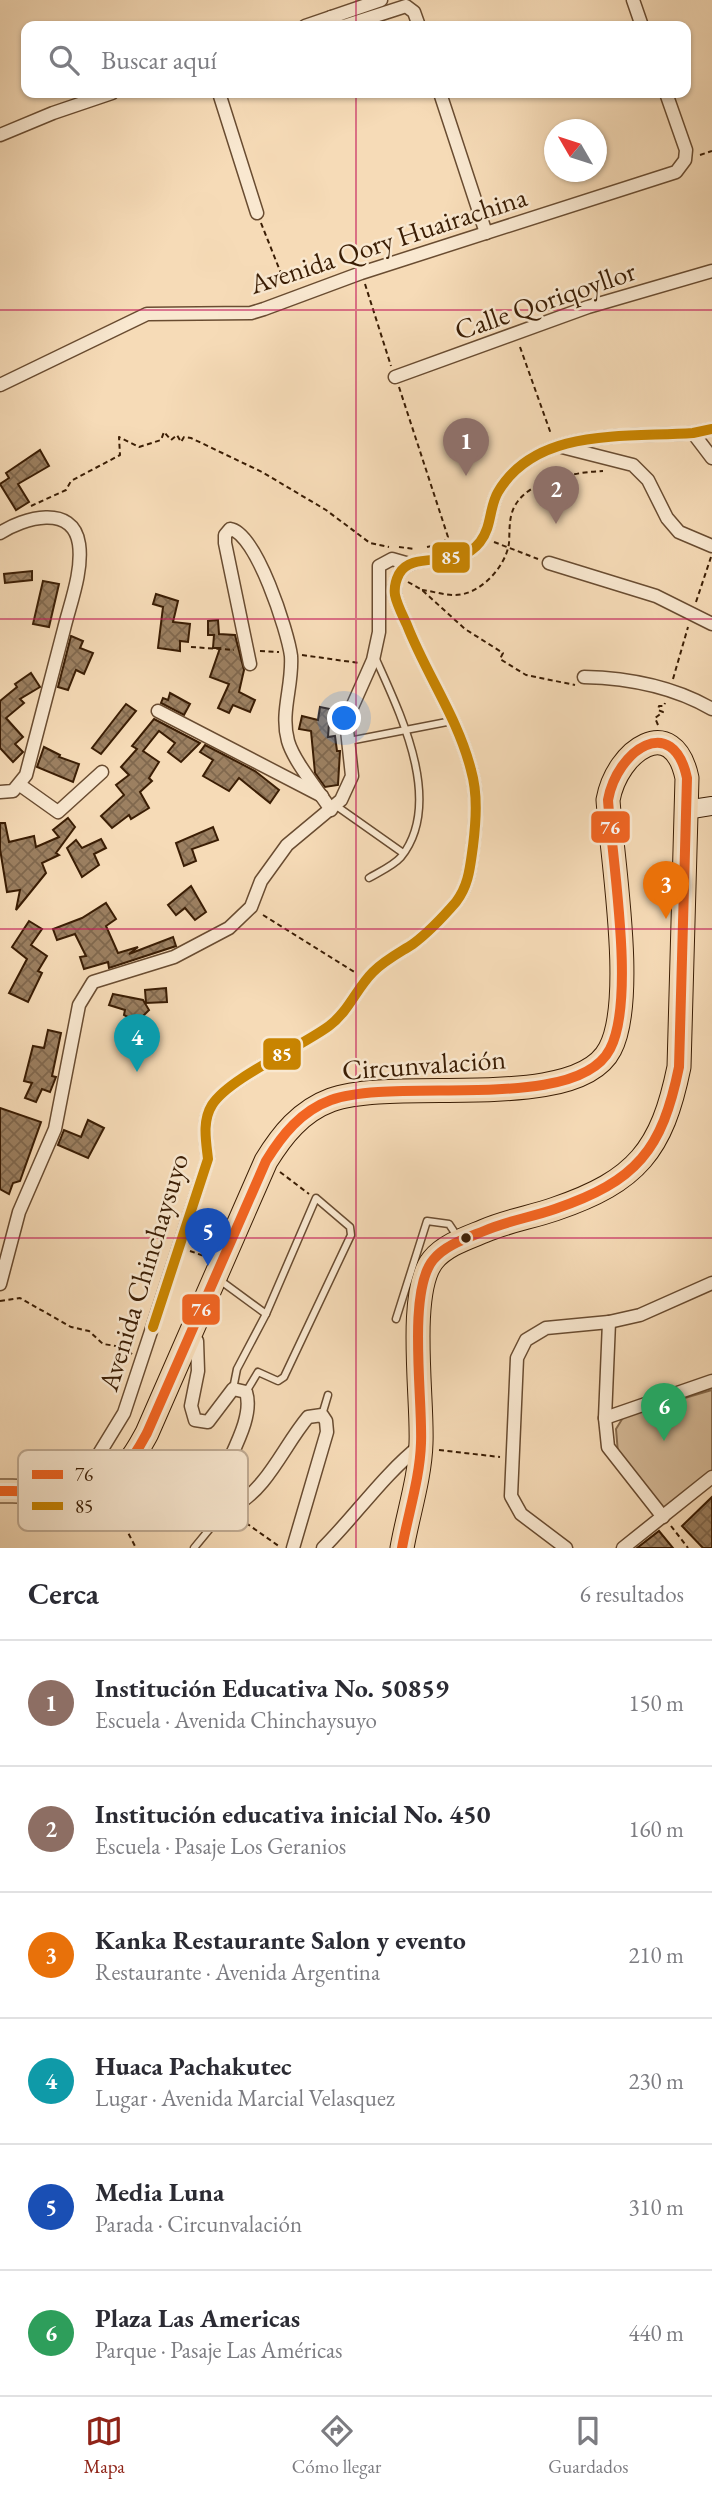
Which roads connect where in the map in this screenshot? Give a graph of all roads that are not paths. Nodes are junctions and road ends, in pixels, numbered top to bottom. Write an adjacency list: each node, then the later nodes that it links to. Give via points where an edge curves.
1 (381, 0): 3 (street)
2 (633, 0): 8 (street)
3 (331, 17): 4 (street); 5 (street)
4 (319, 21)
5 (334, 21)
6 (359, 21): 7 (street, via 405,6)
7 (417, 21)
8 (640, 21)
9 (97, 98): 13 (street)
10 (221, 98): 14 (street)
11 (442, 98): 15 (street)
12 (668, 98): 15 (street, Avenida Qory Huairachina, via 685,146 685,160 676,172)
13 (0, 135)
14 (257, 213)
15 (486, 233): 18 (street, Avenida Qory Huairachina, via 251,313 147,314)
16 (712, 271): 17 (street, Calle Qoriqoyllor, via 588,307)
17 (395, 377)
18 (0, 385)
19 (712, 429): 20 (street)
20 (693, 433): 21 (street); 22 (street)
21 (555, 446): 24 (street, via 633,465 648,480 679,532); 26 (street, via 534,456 505,482 483,539 465,556)
22 (712, 458)
23 (0, 533): 37 (street, via 16,523 44,517 63,521 75,533 80,554 73,595)
24 (712, 546)
25 (549, 563): 27 (street, via 656,596)
26 (406, 564): 28 (street, via 393,559 379,566 379,632); 33 (street, Avenida Chinchaysuyo, via 395,596)
27 (712, 624)
28 (374, 655): 34 (lane); 35 (street, via 349,714)
29 (250, 664): 39 (street, via 225,543 230,530 240,533 258,558 274,600 290,653 292,680 285,705 289,744)
30 (584, 677): 31 (street, via 676,691)
31 (712, 709)
32 (158, 711): 39 (street)
33 (453, 721): 34 (lane); 59 (street, Avenida Chinchaysuyo, via 472,771 476,817 469,878 456,902 432,929 386,960 332,1024 233,1083 212,1105 206,1134 208,1159 180,1247 124,1413)
34 (408, 730): 35 (lane); 43 (lane, via 419,793 415,827)
35 (347, 741): 41 (street, via 352,776 349,788)
36 (102, 772): 37 (street, via 58,813)
37 (20, 785): 38 (street)
38 (0, 792)
39 (322, 797): 41 (street)
40 (712, 806): 42 (street)
41 (333, 808): 43 (lane); 48 (street, via 287,845 273,861 251,907 214,939 88,988 79,1005 55,1129 19,1212)
42 (686, 810): 45 (highway, via 679,1067 670,1110 655,1143 631,1171 598,1192); 46 (highway, Circunvalación, via 685,772 678,755 667,747 641,747 614,775 608,800 621,956 619,1020 610,1049 595,1068 548,1085 376,1091 330,1100 282,1135 266,1161)
43 (403, 853): 44 (lane)
44 (369, 878)
45 (459, 1241): 50 (lane, via 449,1224 427,1221); 58 (highway, via 434,1258 424,1276 419,1366)
46 (221, 1271): 49 (lane); 52 (highway, Circunvalación)
47 (712, 1283): 51 (street, via 640,1315)
48 (0, 1284)
49 (266, 1314): 54 (lane, via 237,1368); 54 (lane, via 316,1198 350,1227 351,1235 284,1377 278,1381 258,1372)
50 (397, 1319)
51 (609, 1322): 57 (street); 74 (street, via 546,1328 526,1340 517,1358 511,1496 514,1506)
52 (191, 1337): 54 (street, via 197,1341 198,1371 191,1406 195,1420 208,1422); 60 (highway, Circunvalación)
53 (712, 1381): 57 (street)
54 (239, 1390): 61 (street, via 249,1401)
55 (328, 1395): 56 (lane)
56 (322, 1415): 66 (street, via 308,1417); 71 (street, via 327,1432)
57 (605, 1418): 68 (street, via 610,1452)
58 (424, 1447): 72 (street, via 402,1460); 73 (highway)
59 (101, 1450)
60 (137, 1450)
61 (232, 1450)
62 (712, 1478): 68 (street)
63 (0, 1491): 64 (highway, Circunvalación)
64 (18, 1491)
65 (18, 1498): 67 (street)
66 (248, 1498)
67 (0, 1504)
68 (663, 1517): 75 (street)
69 (208, 1531): 70 (lane)
70 (194, 1548)
71 (293, 1548)
72 (323, 1548)
73 (402, 1548)
74 (566, 1548)
75 (623, 1548)

